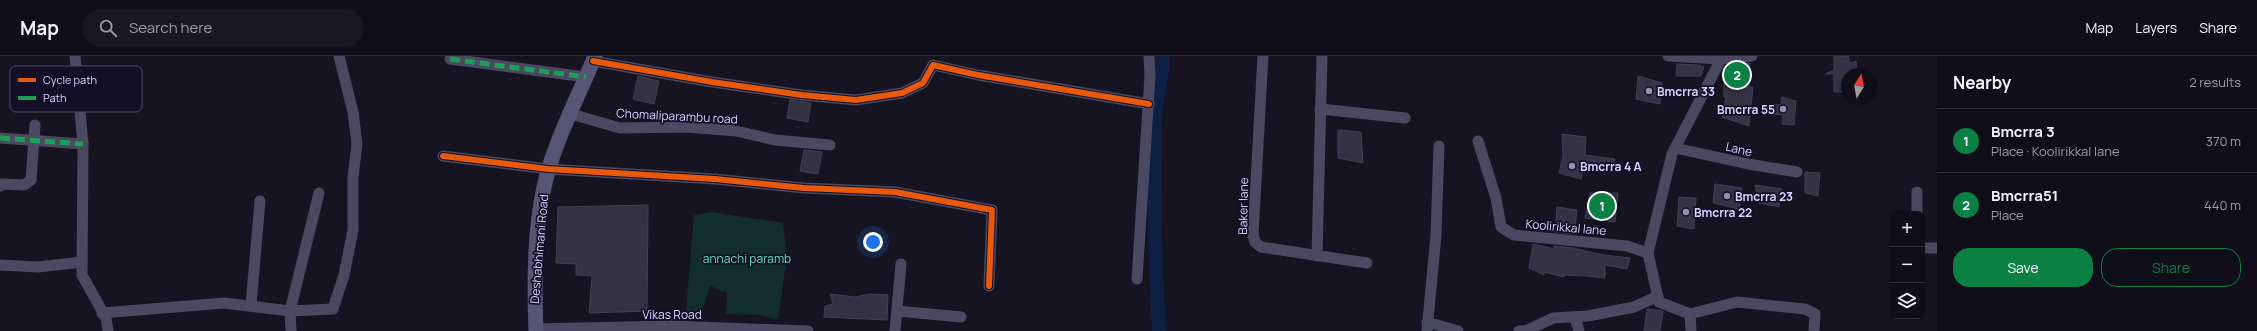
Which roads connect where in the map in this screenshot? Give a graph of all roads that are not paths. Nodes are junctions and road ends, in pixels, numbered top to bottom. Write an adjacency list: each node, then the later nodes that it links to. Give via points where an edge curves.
1 (74, 56): 11 (street)
2 (339, 56): 46 (street, via 356,124 353,230 344,275 333,309)
3 (1149, 56): 13 (street)
4 (1263, 56): 37 (street, Baker lane, via 1253,235 1261,247)
5 (1322, 56): 14 (street)
6 (1668, 56): 10 (street)
7 (1752, 56): 10 (street)
8 (450, 59): 12 (street)
9 (594, 59): 12 (street, Deshabhimani Road); 13 (street, via 712,82 856,100 902,93 923,83 933,65)
10 (1721, 59): 25 (street)
11 (75, 66)
12 (586, 77): 16 (street, Deshabhimani Road)
13 (1148, 104): 42 (street)
14 (1320, 109): 17 (street); 37 (street)
15 (80, 112): 22 (street)
16 (570, 114): 23 (street, Chomaliparambu road, via 620,128 693,127 736,131 776,140); 27 (street, Deshabhimani Road)
17 (1405, 118)
18 (35, 125): 20 (street)
19 (0, 138): 20 (street)
20 (33, 140): 22 (street); 29 (street, via 31,180 24,184)
21 (1478, 140): 36 (street, Koolirikkal lane, via 1496,198 1501,227 1514,235 1627,246)
22 (83, 144): 38 (street)
23 (830, 145)
24 (1439, 146): 52 (street, via 1436,236)
25 (1675, 148): 28 (street, Lane); 36 (street)
26 (443, 156): 27 (street)
27 (548, 169): 43 (street, via 894,192 992,210); 53 (street, Deshabhimani Road, via 540,205 534,306)
28 (1797, 172)
29 (0, 186)
30 (1917, 192): 33 (street)
31 (319, 193): 46 (street)
32 (260, 201): 45 (street)
33 (1917, 211)
34 (1925, 248): 35 (street)
35 (1937, 248)
36 (1648, 252): 44 (street)
37 (1317, 256): 40 (street, Baker lane)
38 (82, 262): 39 (street, via 38,268); 48 (street, via 82,275)
39 (0, 263)
40 (1367, 263)
41 (901, 264): 47 (street)
42 (1137, 279)
43 (989, 286)
44 (1658, 296): 49 (street, via 1659,302); 50 (street, via 1634,307)
45 (251, 305): 46 (street); 48 (street, via 224,303)
46 (290, 311): 55 (street)
47 (897, 311): 51 (street); 57 (street)
48 (102, 313): 54 (street, via 106,318)
49 (1690, 314): 61 (street); 62 (street, via 1737,302 1805,309 1815,314)
50 (1575, 317): 59 (street, via 1552,318 1528,330); 60 (street)
51 (961, 318)
52 (1427, 326): 58 (street)
53 (536, 330): 56 (street, Vikas Road, via 670,326)
54 (108, 331)
55 (291, 331)
56 (808, 331)
57 (895, 331)
58 (1458, 331)
59 (1519, 331)
60 (1579, 331)
61 (1690, 331)
62 (1814, 331)

